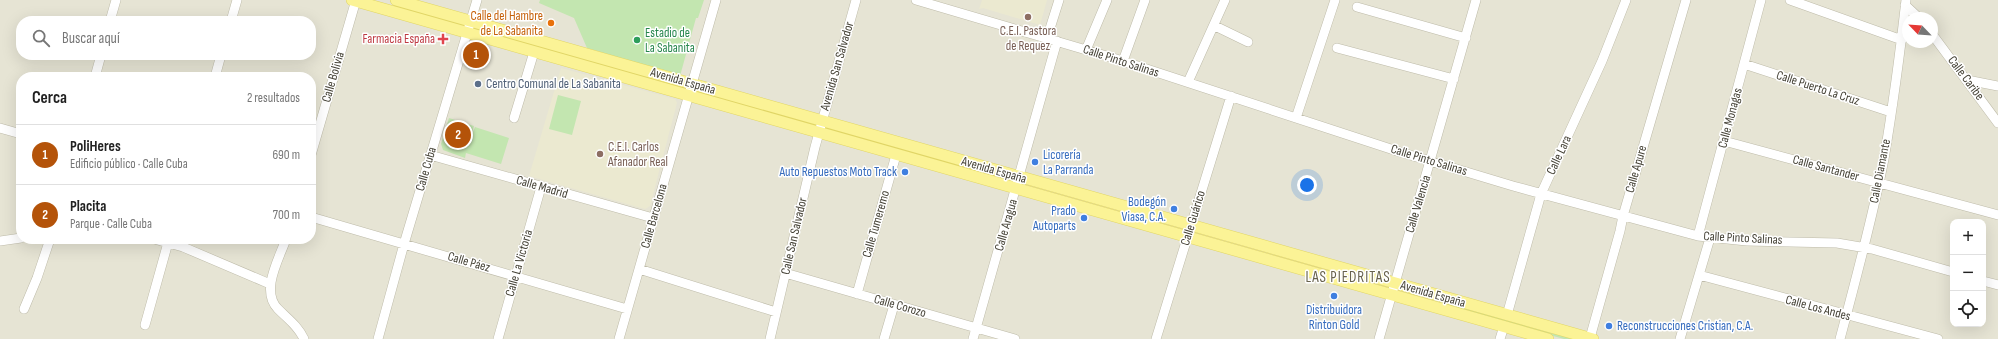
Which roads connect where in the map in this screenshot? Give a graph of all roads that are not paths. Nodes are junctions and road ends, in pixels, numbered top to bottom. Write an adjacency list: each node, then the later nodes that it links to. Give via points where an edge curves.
1 (116, 0): 22 (street)
2 (237, 0): 23 (street)
3 (354, 0): 26 (main road, Avenida España); 57 (street, Calle Bolivia)
4 (396, 0): 24 (main road, Avenida España)
5 (477, 0): 24 (street, Calle Cuba)
6 (716, 0): 45 (street, Calle Barcelona)
7 (856, 0): 52 (street, Avenida San Salvador)
8 (916, 0): 27 (street, Calle Pinto Salinas)
9 (1059, 0): 27 (street)
10 (1106, 0): 34 (street)
11 (1145, 0): 38 (street)
12 (1225, 0): 25 (street)
13 (1335, 0): 51 (street)
14 (1476, 0): 28 (street, Calle Valencia)
15 (1626, 0): 66 (street, Calle Lara, via 1602,61)
16 (1686, 0): 68 (street, Calle Apure)
17 (1761, 0): 39 (street, Calle Monagas)
18 (1790, 0): 30 (street)
19 (1906, 3): 21 (street)
20 (1357, 7): 28 (street)
21 (1914, 12)
22 (111, 16)
23 (232, 16)
24 (470, 21): 26 (street, Calle Cuba); 45 (main road, Avenida España)
25 (1214, 26): 31 (street); 44 (street)
26 (467, 32): 35 (main road, Avenida España); 59 (street, Calle Cuba)
27 (1047, 38): 29 (street, Calle Pinto Salinas)
28 (1466, 38): 42 (street, Calle Valencia)
29 (1057, 40): 34 (street, Calle Pinto Salinas); 62 (street, Calle Aragua)
30 (1902, 40): 49 (street, Calle Diamante)
31 (1248, 42)
32 (1938, 42): 43 (street, Calle Caribe)
33 (1337, 48): 42 (street)
34 (1086, 50): 38 (street, Calle Pinto Salinas)
35 (534, 52): 47 (main road, Avenida España); 50 (street)
36 (100, 60): 40 (street)
37 (220, 60): 41 (street)
38 (1123, 61): 44 (street, Calle Pinto Salinas)
39 (1744, 64): 49 (street, Calle Puerto La Cruz); 58 (street, Calle Monagas)
40 (96, 72)
41 (216, 72)
42 (1454, 79): 61 (street, Calle Valencia)
43 (1967, 80): 46 (street); 53 (street, Calle Caribe)
44 (1188, 82): 48 (street, Calle Pinto Salinas)
45 (691, 84): 47 (street, Calle Barcelona); 52 (main road, Avenida España)
46 (1998, 86)
47 (688, 95): 56 (main road, Avenida España); 70 (street, Calle Barcelona)
48 (1231, 96): 51 (street, Calle Pinto Salinas); 71 (street, Calle Guárico)
49 (1891, 112): 63 (street, Calle Diamante)
50 (514, 118)
51 (1296, 118): 61 (street, Calle Pinto Salinas)
52 (822, 121): 56 (street, Avenida San Salvador); 62 (main road, Avenida España)
53 (1998, 123)
54 (0, 128): 55 (street)
55 (16, 133)
56 (819, 133): 60 (main road, Avenida España); 85 (street, Calle San Salvador)
57 (316, 137)
58 (1724, 141): 63 (street, Calle Santander); 72 (street, Calle Monagas)
59 (430, 155): 64 (street, Calle Madrid); 81 (street, Calle Cuba)
60 (896, 155): 65 (main road, Avenida España); 92 (street, Calle Tumeremo)
61 (1431, 161): 66 (street, Calle Pinto Salinas); 89 (street, Calle Valencia)
62 (1019, 177): 65 (street, Calle Aragua); 71 (main road, Avenida España)
63 (1878, 183): 67 (street, Calle Santander); 82 (street, Calle Diamante)
64 (541, 187): 70 (street, Calle Madrid); 87 (street, Calle La Victoria)
65 (1016, 189): 73 (main road, Avenida España); 102 (street, Calle Aragua)
66 (1541, 194): 68 (street, Calle Pinto Salinas); 98 (street, Calle Lara)
67 (1998, 215)
68 (1623, 216): 72 (street, Calle Pinto Salinas); 115 (street, Calle Apure)
69 (316, 218): 81 (street, Calle Páez)
70 (653, 218): 83 (street, Calle Barcelona)
71 (1191, 226): 73 (street, Calle Guárico); 89 (main road, Avenida España)
72 (1698, 236): 74 (street, Calle Pinto Salinas)
73 (1187, 237): 93 (main road, Avenida España); 111 (street, Calle Guárico)
74 (1710, 238): 82 (street, Calle Pinto Salinas, via 1820,242); 86 (street)
75 (16, 239): 76 (street)
76 (0, 241)
77 (48, 244): 95 (street)
78 (167, 244): 100 (street)
79 (175, 244): 90 (street)
80 (284, 244): 90 (street)
81 (404, 244): 87 (street, Calle Páez); 104 (street, Calle Cuba)
82 (1864, 247): 84 (street, Calle Pinto Salinas); 99 (street, Calle Diamante)
83 (638, 269): 96 (street, Calle Barcelona); 97 (street)
84 (1950, 271)
85 (785, 273): 92 (street, Calle Corozo); 97 (street, Calle San Salvador)
86 (1699, 275): 99 (street, Calle Los Andes); 116 (street)
87 (516, 276): 96 (street, Calle Páez); 105 (street, Calle La Victoria)
88 (1986, 282): 91 (street)
89 (1395, 283): 93 (street, Calle Valencia); 98 (main road, Avenida España)
90 (270, 284): 103 (street, via 272,302 294,324)
91 (1998, 285)
92 (857, 294): 94 (street, Calle Corozo)
93 (1391, 295): 101 (main road, Avenida España); 112 (street, Calle Valencia)
94 (894, 305): 102 (street, Calle Corozo); 108 (street)
95 (24, 309)
96 (627, 309): 106 (street, Calle Barcelona)
97 (776, 312): 107 (street, Calle San Salvador)
98 (1507, 315): 115 (main road, Avenida España)
99 (1847, 315): 117 (street, Calle Diamante); 118 (street, Calle Los Andes)
100 (145, 324)
101 (1504, 326): 113 (street); 114 (main road, Avenida España)
102 (976, 328): 109 (street, Calle Aragua); 110 (street, Calle Corozo)
103 (304, 339)
104 (378, 339)
105 (498, 339)
106 (619, 339)
107 (770, 339)
108 (884, 339)
109 (973, 339)
110 (1015, 339)
111 (1156, 339)
112 (1379, 339)
113 (1500, 339)
114 (1548, 339)
115 (1591, 339)
116 (1680, 339)
117 (1840, 339)
118 (1938, 339)

